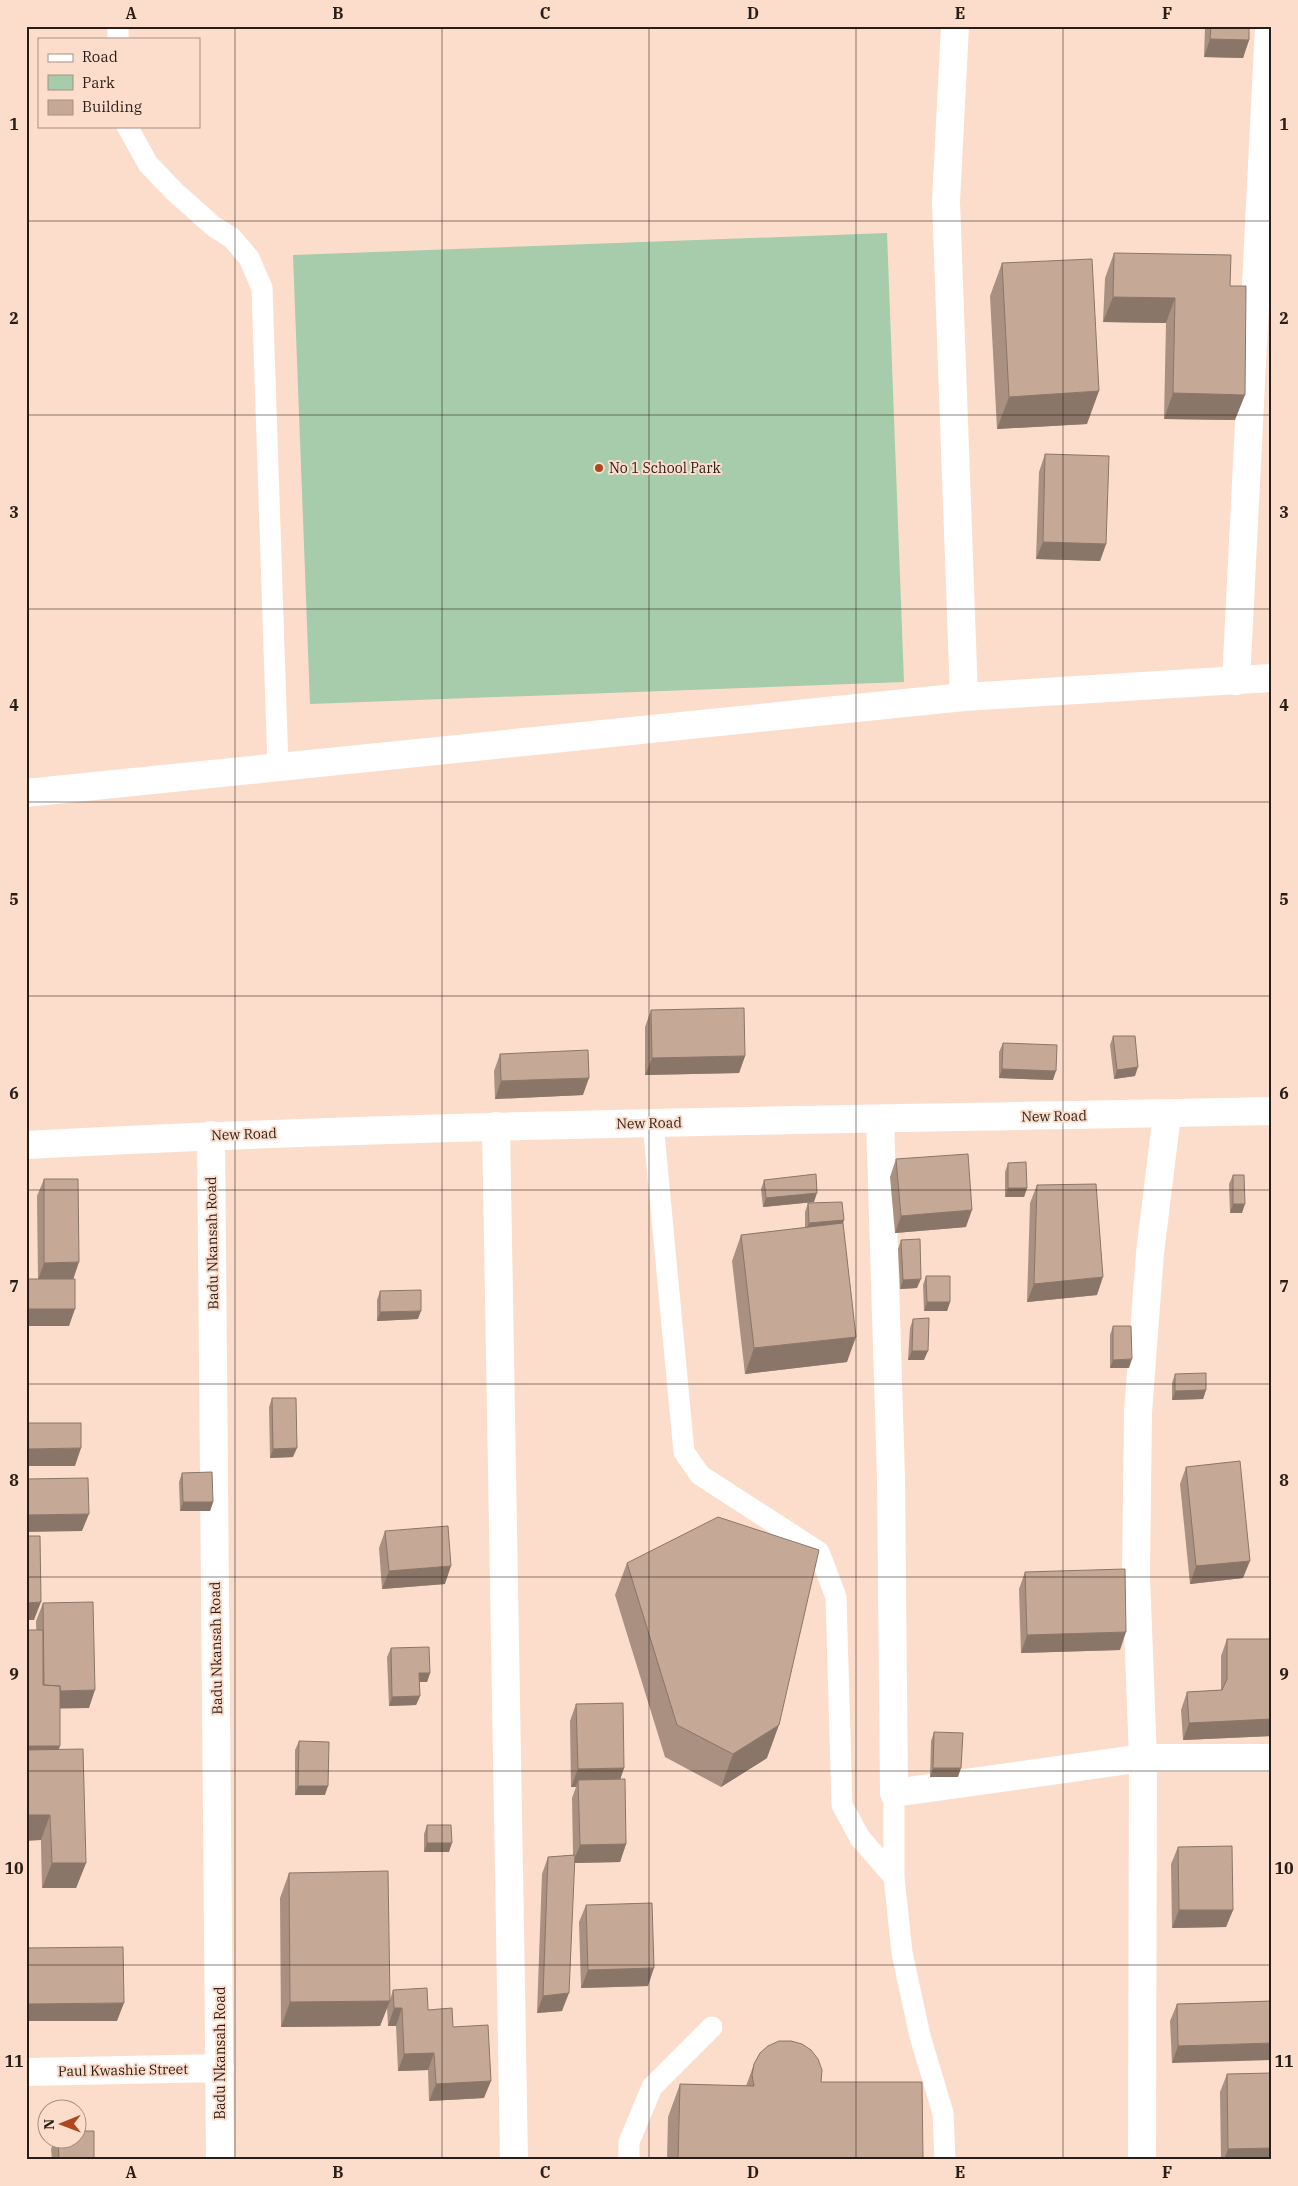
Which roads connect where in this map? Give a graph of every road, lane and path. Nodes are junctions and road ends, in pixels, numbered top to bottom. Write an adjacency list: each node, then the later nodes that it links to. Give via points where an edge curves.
1 (955, 26): 6 (street, via 946,201)
2 (1268, 26): 5 (street)
3 (128, 128): 7 (lane, via 148,164 213,226 232,238 249,258 262,288)
4 (1272, 678): 5 (street)
5 (1236, 681): 6 (street)
6 (964, 697): 7 (street)
7 (278, 767): 8 (street)
8 (26, 793)
9 (1272, 1111): 10 (street, New Road)
10 (1167, 1114): 11 (street, New Road); 16 (street, via 1150,1253 1138,1412 1136,1576)
11 (880, 1119): 12 (street, New Road); 18 (street, via 891,1478)
12 (653, 1123): 13 (street, New Road); 19 (lane, via 684,1452 700,1475 819,1552 836,1597 842,1805 860,1838)
13 (496, 1126): 14 (street, New Road); 24 (street)
14 (211, 1135): 15 (street, New Road); 21 (street, Badu Nkansah Road)
15 (26, 1145)
16 (1143, 1758): 17 (street); 18 (street); 27 (street)
17 (1272, 1758)
18 (894, 1793): 19 (lane)
19 (894, 1877): 26 (lane, via 904,1962 920,2036 943,2113)
20 (712, 2027): 25 (lane, via 652,2087 629,2142)
21 (220, 2068): 22 (street, Paul Kwashie Street); 23 (street, Badu Nkansah Road)
22 (26, 2072)
23 (220, 2160)
24 (514, 2160)
25 (629, 2160)
26 (945, 2160)
27 (1142, 2160)

